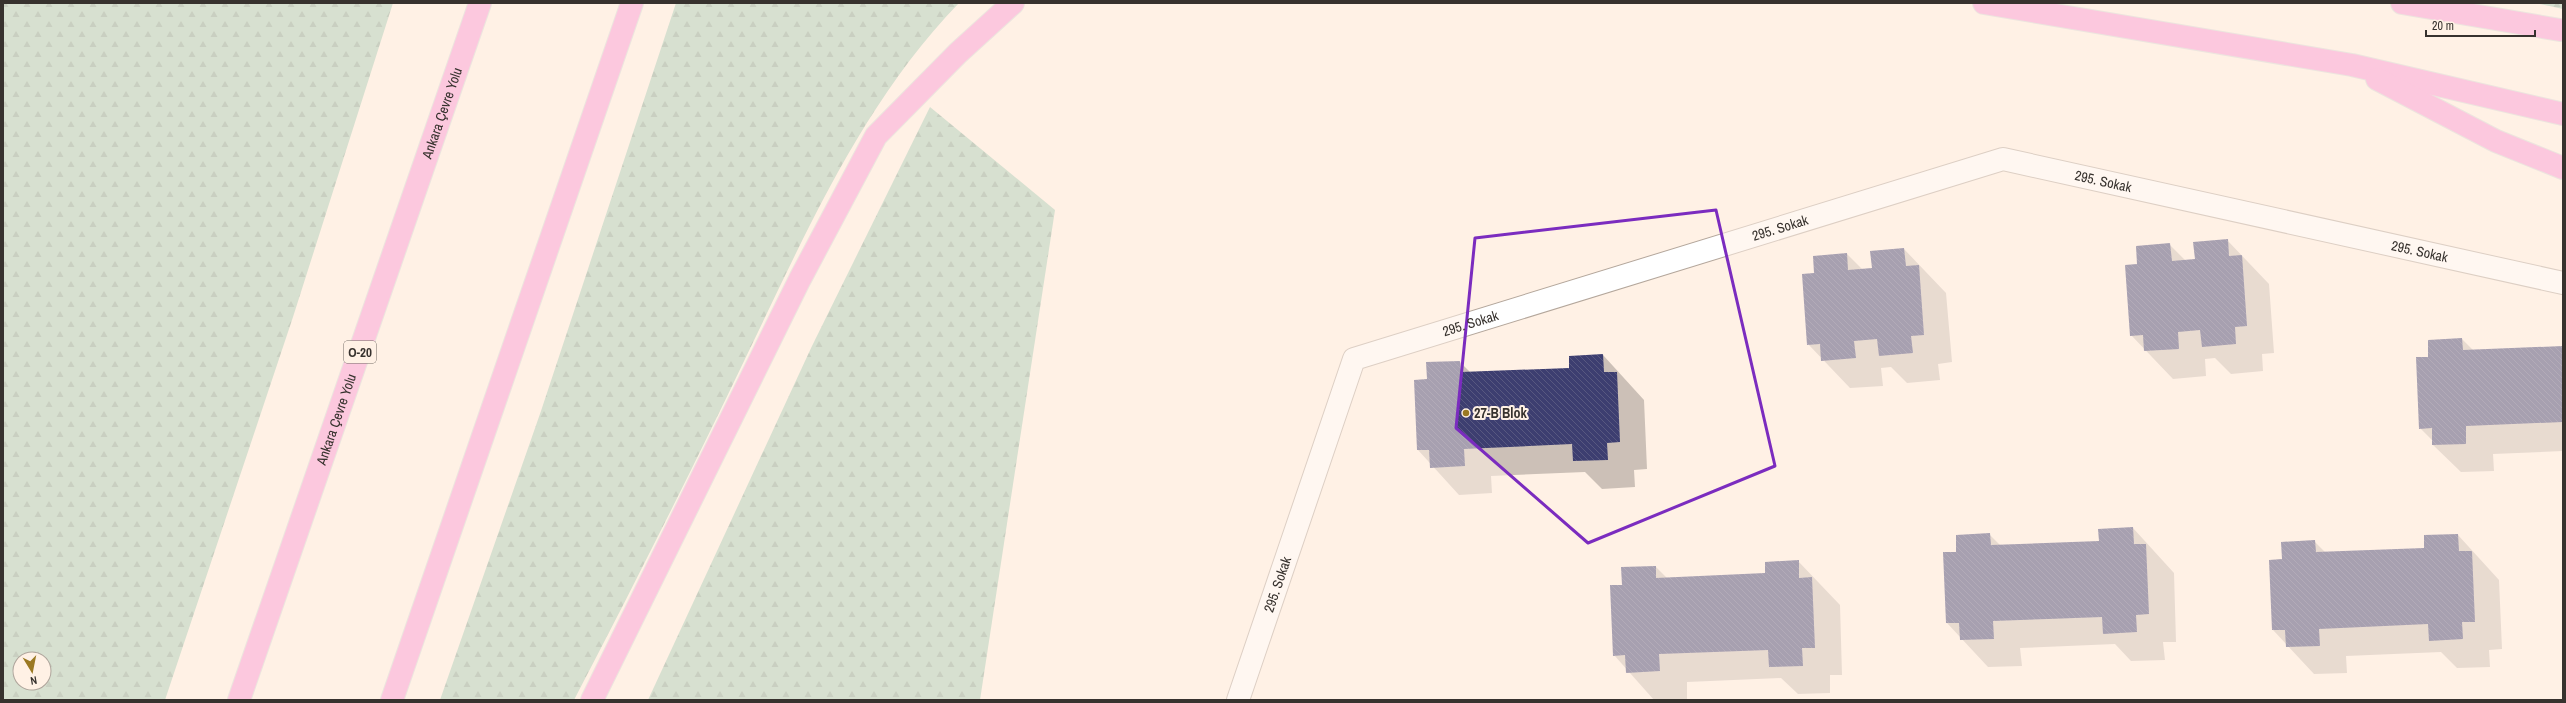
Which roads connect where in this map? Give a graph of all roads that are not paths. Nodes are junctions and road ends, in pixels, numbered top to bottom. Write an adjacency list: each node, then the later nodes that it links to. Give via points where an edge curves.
1 (480, 3): 13 (highway, Ankara Çevre Yolu / O-20)
2 (632, 3): 14 (highway)
3 (1013, 3): 15 (highway, via 958,53 876,136 796,286)
4 (1984, 3): 7 (highway)
5 (2402, 3): 6 (highway)
6 (2560, 30)
7 (2352, 65): 9 (highway); 11 (highway, via 2496,141)
8 (2563, 99): 9 (highway)
9 (2520, 104): 10 (highway)
10 (2563, 114)
11 (2563, 168)
12 (2563, 282): 16 (street, 295. Sokak, via 2003,159 1354,359)
13 (239, 700)
14 (392, 700)
15 (592, 700)
16 (1238, 700)

